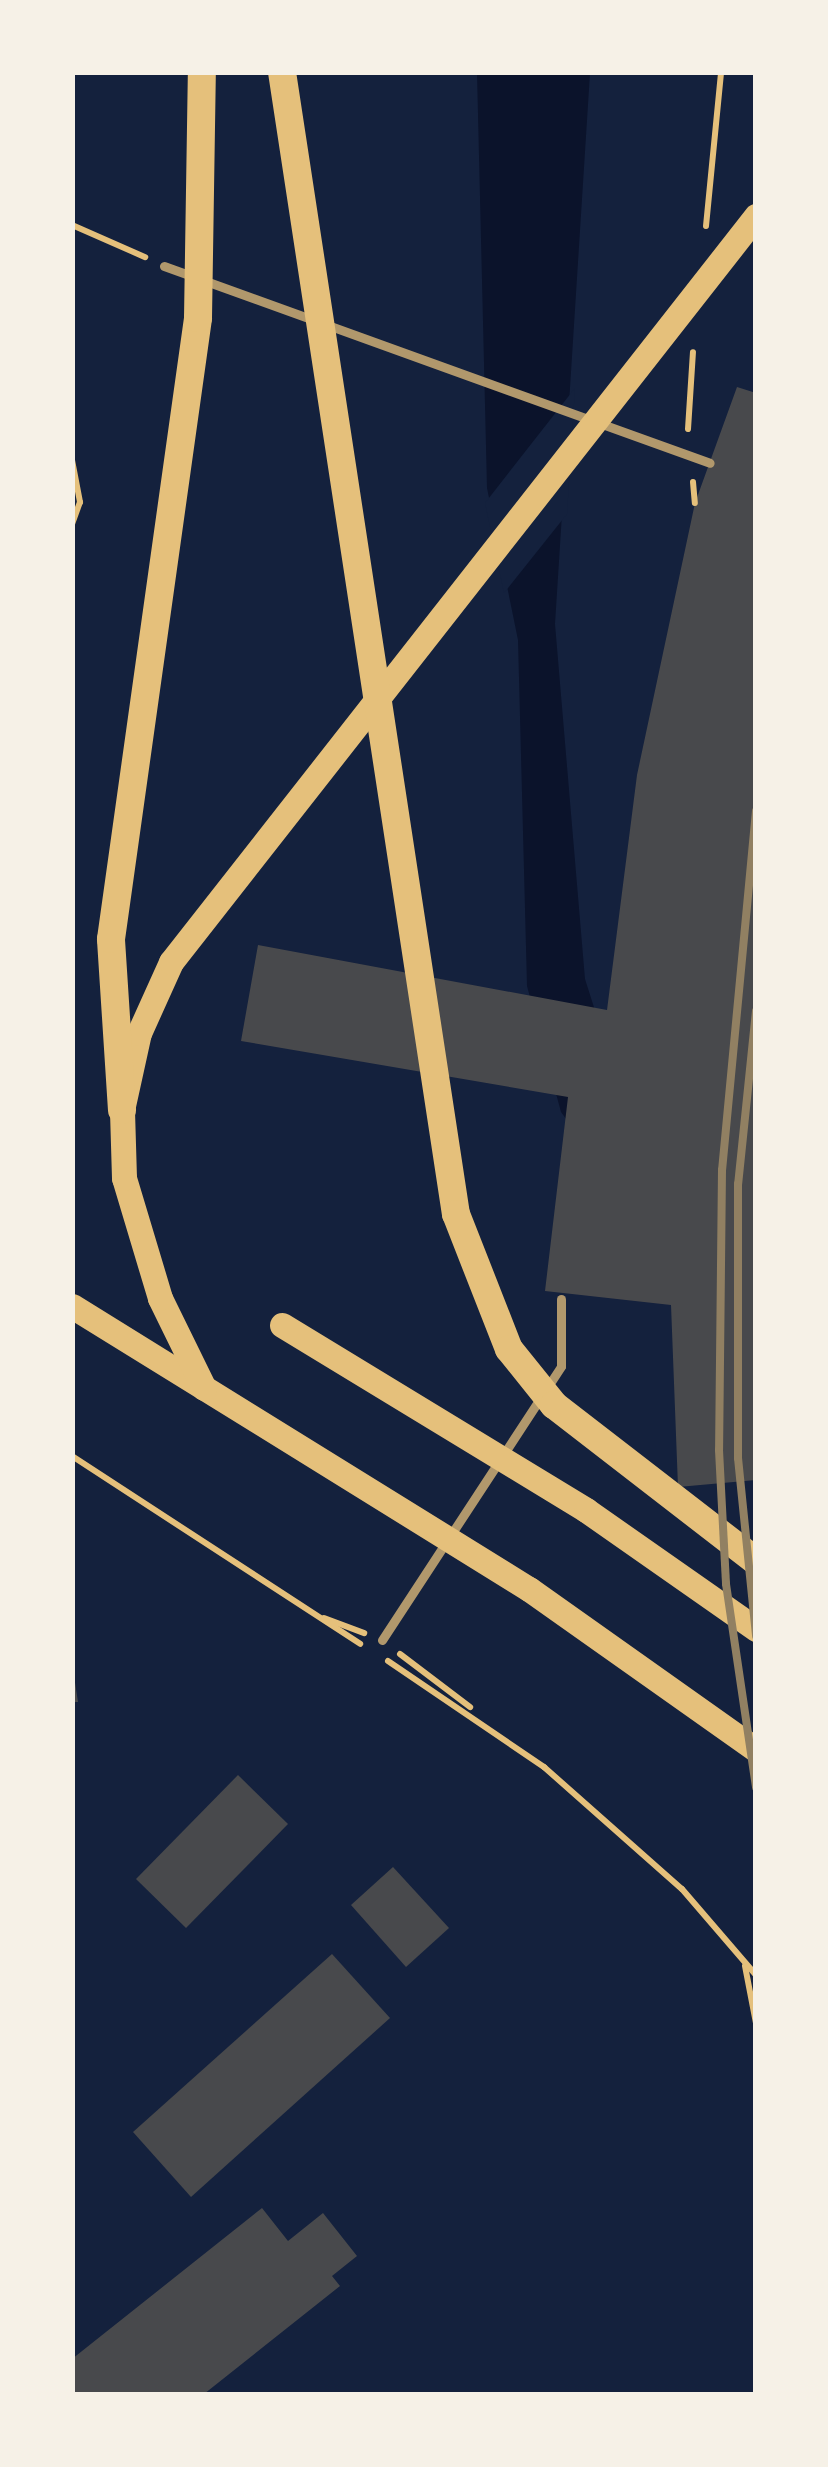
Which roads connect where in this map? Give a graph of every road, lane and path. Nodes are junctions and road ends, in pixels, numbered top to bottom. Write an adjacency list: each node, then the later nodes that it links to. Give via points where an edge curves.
1 (202, 72): 9 (highway, via 198,318 112,939)
2 (282, 72): 15 (highway, via 456,1214 508,1349 554,1405)
3 (756, 216): 9 (main road, via 171,962 139,1034)
4 (72, 226): 5 (path)
5 (164, 266): 7 (street)
6 (72, 460): 8 (path, via 80,502)
7 (710, 464)
8 (72, 524)
9 (122, 1110): 13 (main road, via 136,1231)
10 (561, 1299): 18 (street, via 560,1366)
11 (72, 1306): 13 (main road)
12 (282, 1325): 17 (main road, via 586,1510)
13 (204, 1388): 20 (main road, via 529,1589)
14 (72, 1456): 16 (path)
15 (756, 1562)
16 (306, 1610): 18 (path); 19 (path)
17 (756, 1629)
18 (382, 1640): 19 (path)
19 (498, 1730): 21 (path, via 682,1890)
20 (756, 1750)
21 (745, 1965): 22 (path); 23 (path)
22 (756, 1975)
23 (756, 2022)

